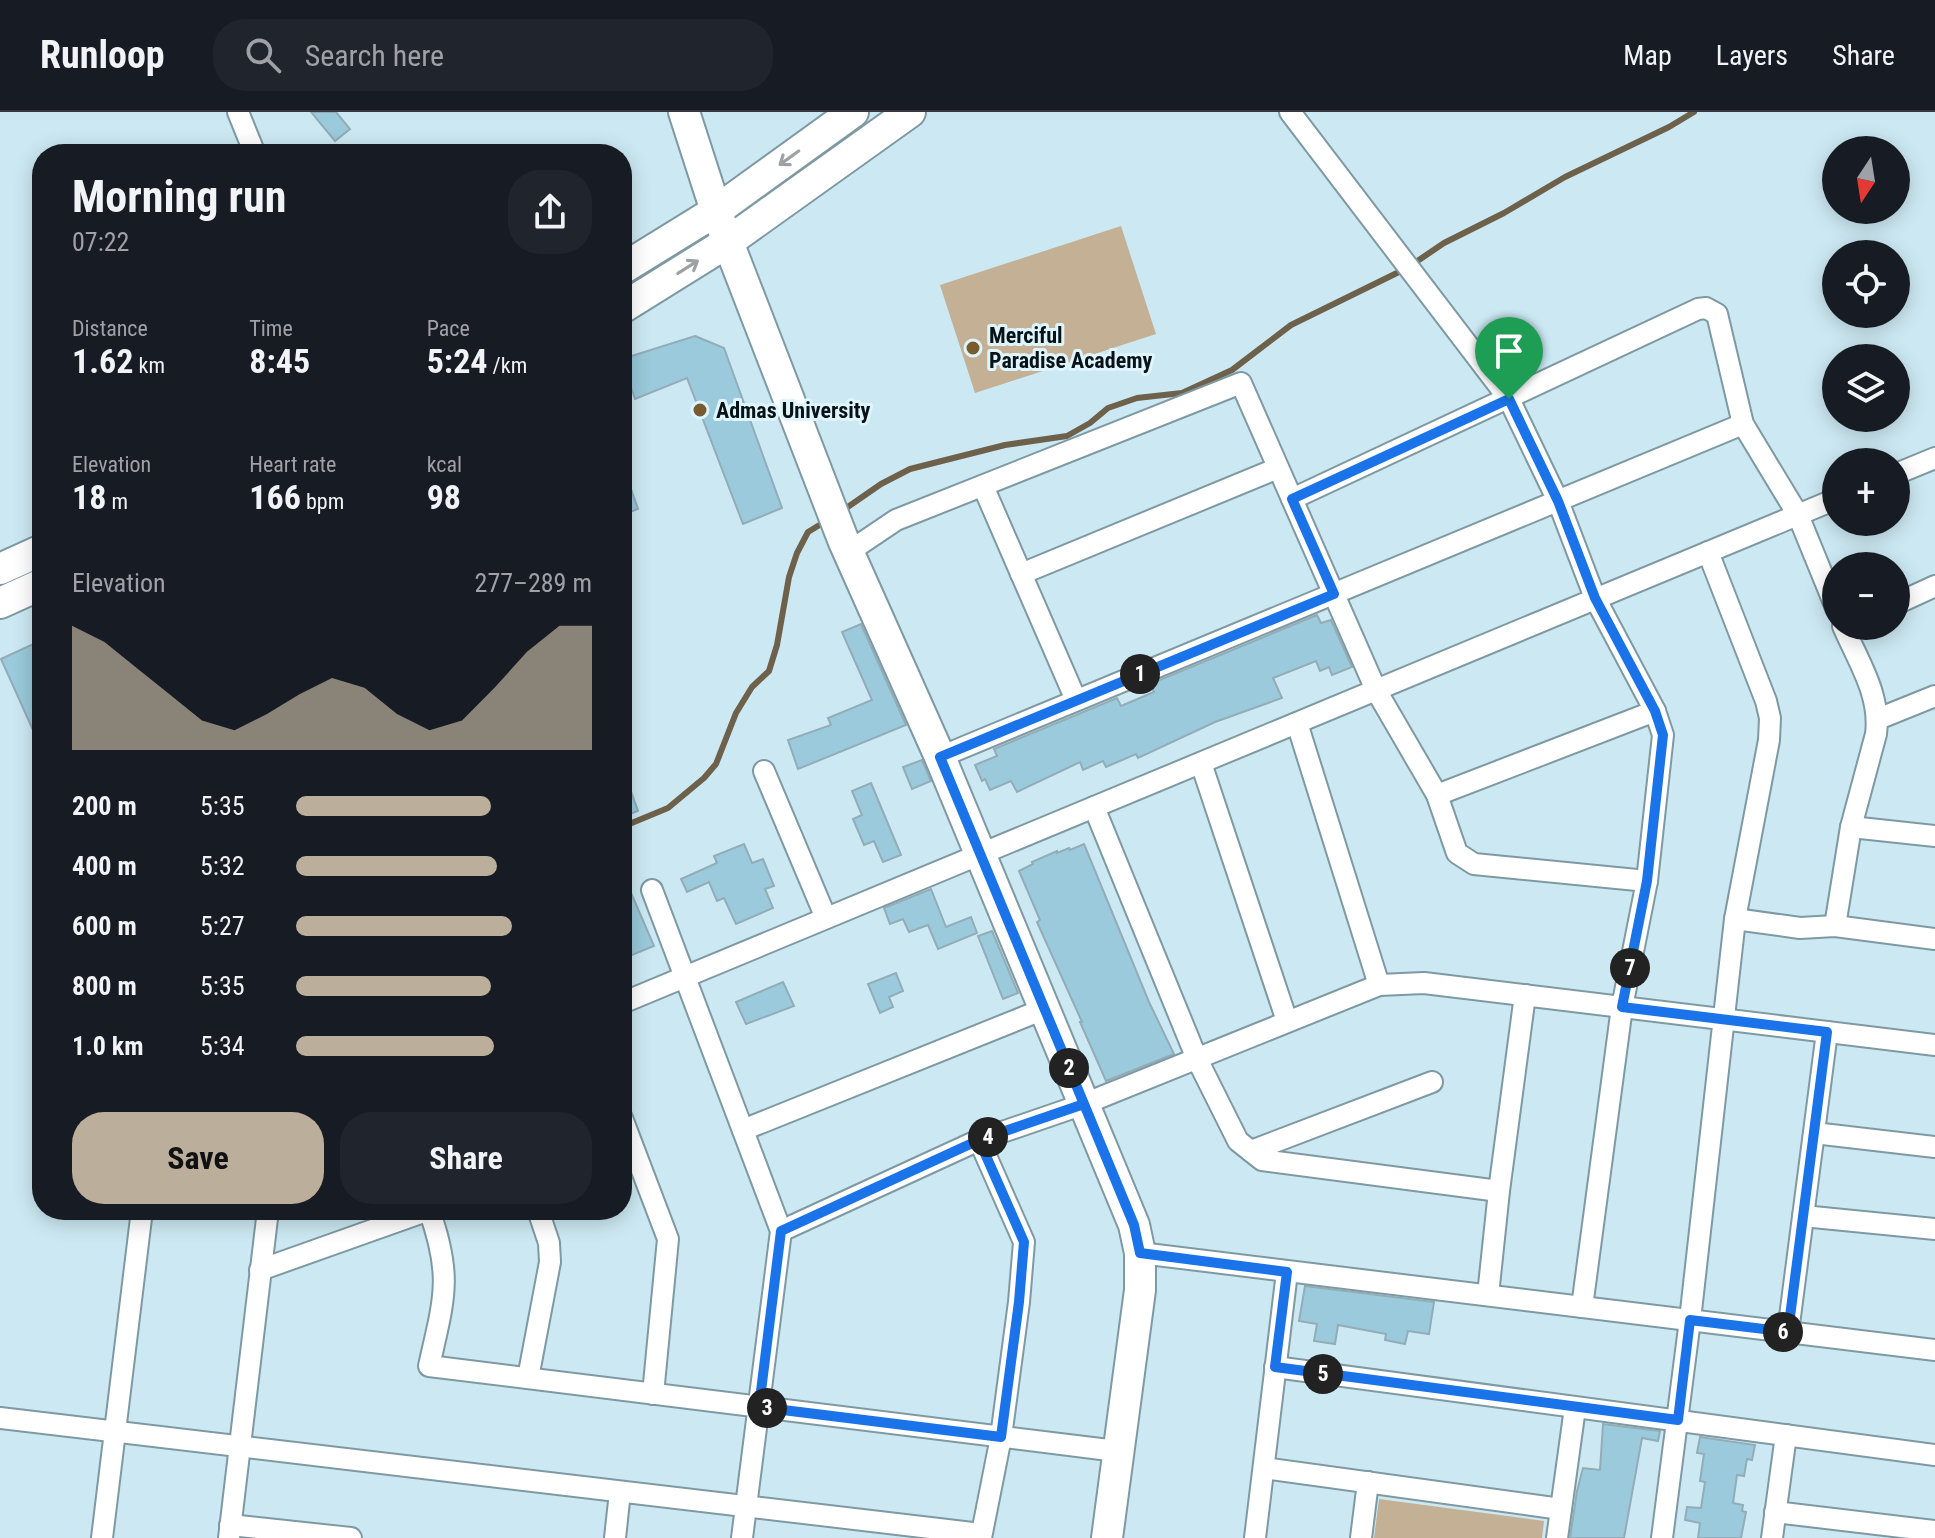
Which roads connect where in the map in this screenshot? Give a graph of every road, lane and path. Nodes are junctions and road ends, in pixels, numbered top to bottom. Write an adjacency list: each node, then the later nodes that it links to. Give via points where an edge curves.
1 (238, 112): 6 (street)
2 (684, 112): 7 (street)
3 (853, 112): 7 (street, one-way to 7)
4 (910, 112): 8 (street)
5 (1290, 112): 11 (street)
6 (251, 144)
7 (716, 211): 8 (street); 9 (street)
8 (728, 242): 10 (street, one-way to 8); 21 (street)
9 (632, 263)
10 (632, 302)
11 (1509, 399): 12 (street, via 1706,308 1717,314); 17 (street); 18 (street)
12 (1743, 424): 18 (street); 20 (street)
13 (1935, 458): 15 (street)
14 (1278, 468): 16 (street, via 1241,383); 17 (street); 26 (street)
15 (1910, 468)
16 (983, 486): 21 (street, via 896,520); 26 (street)
17 (1292, 499): 29 (street)
18 (1558, 501): 29 (street); 30 (street)
19 (1822, 505): 20 (street)
20 (1798, 515): 22 (street); 25 (street)
21 (847, 547): 40 (street)
22 (1708, 552): 30 (street); 51 (street, via 1770,718)
23 (32, 555): 24 (street)
24 (0, 569)
25 (1822, 573)
26 (1021, 574): 36 (street)
27 (1935, 586): 31 (street)
28 (32, 589): 32 (street)
29 (1334, 594): 34 (street); 36 (street)
30 (1595, 598): 34 (street); 37 (street)
31 (1910, 598)
32 (0, 603)
33 (1850, 640): 38 (street, via 1876,701)
34 (1376, 690): 39 (street); 43 (street)
35 (1935, 696): 38 (street)
36 (1076, 700): 40 (street)
37 (1655, 711): 43 (street); 48 (street, via 1663,735)
38 (1878, 719): 45 (street)
39 (1297, 723): 41 (street); 55 (street)
40 (940, 757): 47 (street)
41 (1201, 763): 44 (street); 61 (street)
42 (764, 771): 50 (street)
43 (1437, 795): 48 (street, via 1464,860)
44 (1094, 807): 47 (street); 64 (street)
45 (1851, 827): 46 (street); 52 (street)
46 (1935, 836)
47 (981, 855): 50 (street); 59 (street)
48 (1647, 881): 58 (street)
49 (652, 890): 54 (street)
50 (826, 918): 54 (street)
51 (1735, 919): 52 (street, via 1800,928); 60 (street)
52 (1835, 926): 53 (street)
53 (1935, 939)
54 (685, 977): 57 (street); 67 (street)
55 (1379, 985): 56 (street, via 1424,983); 61 (street)
56 (1525, 995): 58 (street); 73 (street)
57 (632, 999)
58 (1622, 1007): 60 (street); 86 (street)
59 (1044, 1009): 66 (street); 67 (street)
60 (1724, 1019): 62 (street); 87 (street)
61 (1287, 1021): 64 (street)
62 (1827, 1032): 63 (street); 68 (street)
63 (1935, 1045)
64 (1197, 1059): 66 (street); 72 (street, via 1238,1141)
65 (1432, 1082): 72 (street)
66 (1084, 1104): 69 (street); 82 (street, via 1134,1225)
67 (743, 1130): 81 (street)
68 (1814, 1133): 70 (street); 74 (street)
69 (979, 1140): 81 (street); 99 (street, via 1024,1242)
70 (1935, 1147)
71 (632, 1148): 92 (street, via 668,1239)
72 (1251, 1151): 73 (street, via 1262,1160)
73 (1499, 1191): 85 (street)
74 (1803, 1216): 80 (street); 88 (street)
75 (141, 1220): 97 (street)
76 (267, 1220): 83 (street)
77 (401, 1220): 83 (street)
78 (432, 1220): 91 (street, via 446,1275 429,1366)
79 (541, 1220): 91 (street, via 550,1262)
80 (1935, 1229)
81 (781, 1231): 93 (street)
82 (1140, 1253): 84 (street); 101 (street, via 1140,1290)
83 (260, 1270): 100 (street)
84 (1287, 1272): 85 (street); 90 (street)
85 (1488, 1295): 86 (street)
86 (1582, 1307): 87 (street)
87 (1690, 1320): 88 (street); 96 (street)
88 (1788, 1332): 89 (street)
89 (1935, 1350)
90 (1275, 1367): 94 (street); 103 (street)
91 (528, 1378): 92 (street)
92 (653, 1394): 93 (street)
93 (759, 1407): 99 (street); 106 (street)
94 (1575, 1408): 96 (street); 107 (street)
95 (0, 1418): 97 (street)
96 (1678, 1420): 98 (street); 121 (street)
97 (114, 1431): 100 (street); 113 (street)
98 (1786, 1435): 102 (street); 108 (street)
99 (1001, 1437): 101 (street); 112 (street)
100 (239, 1446): 105 (street); 109 (street)
101 (1117, 1451): 117 (street)
102 (1935, 1455)
103 (1264, 1468): 104 (street); 118 (street)
104 (1368, 1482): 107 (street); 119 (street)
105 (620, 1492): 106 (street); 115 (street)
106 (746, 1506): 112 (street); 116 (street)
107 (1561, 1509): 120 (street)
108 (1775, 1512): 111 (street); 122 (street)
109 (230, 1531): 114 (street)
110 (1935, 1531): 111 (street)
111 (1876, 1532)
112 (981, 1536)
113 (102, 1538)
114 (351, 1538)
115 (615, 1538)
116 (742, 1538)
117 (1107, 1538)
118 (1255, 1538)
119 (1361, 1538)
120 (1557, 1538)
121 (1662, 1538)
122 (1772, 1538)

